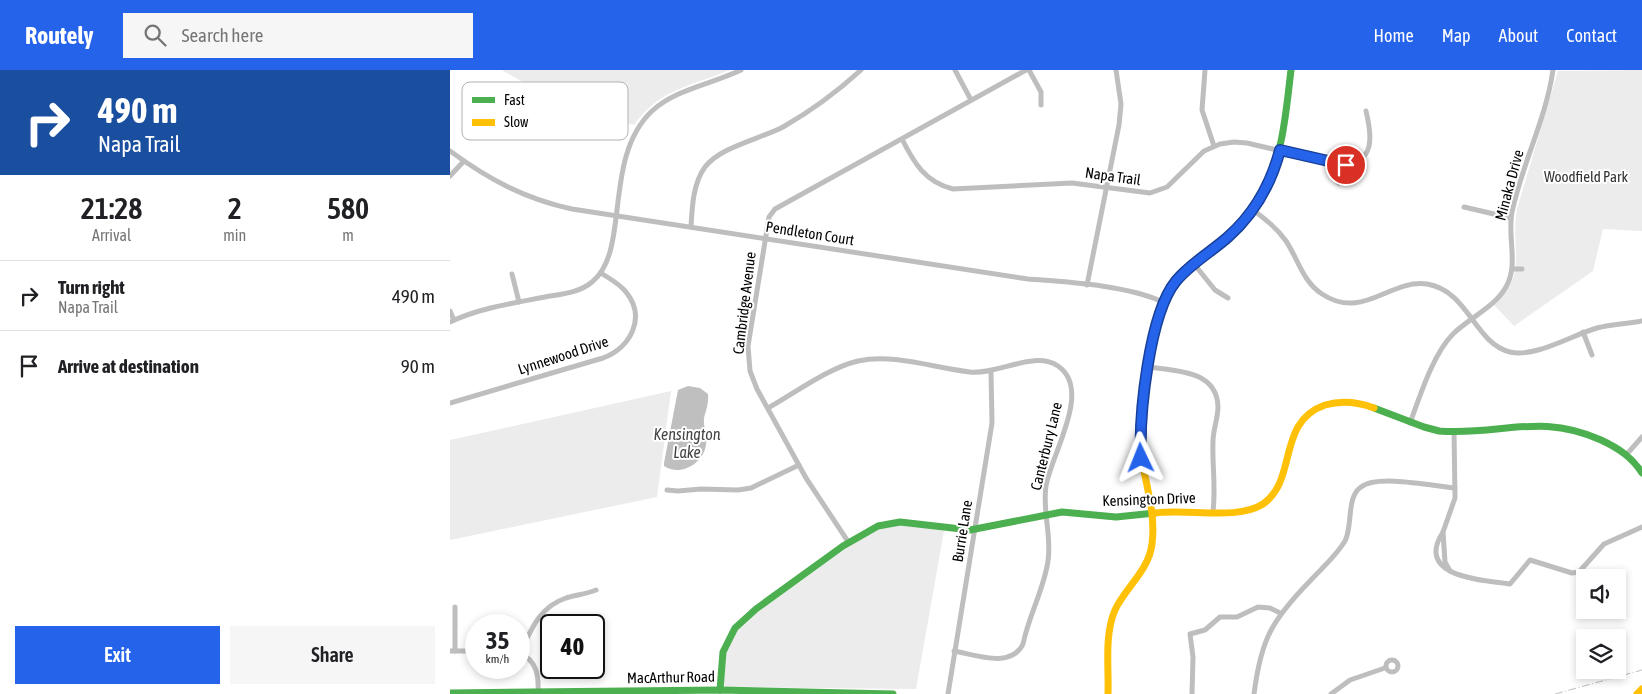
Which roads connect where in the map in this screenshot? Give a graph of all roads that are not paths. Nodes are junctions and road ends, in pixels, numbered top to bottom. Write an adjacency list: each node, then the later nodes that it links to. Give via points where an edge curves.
1 (741, 70): 23 (street, via 676,95 646,117 626,152)
2 (861, 70): 25 (street, via 799,117 723,152 710,162 697,183)
3 (955, 70): 9 (street)
4 (1027, 70): 9 (street, Cambridge Avenue); 10 (street, via 1041,92)
5 (1116, 70): 20 (street, via 1121,104)
6 (1205, 70): 13 (street, via 1202,110)
7 (1291, 70): 14 (street)
8 (1553, 70): 24 (street, Minaka Drive)
9 (971, 100): 12 (street, Cambridge Avenue)
10 (1041, 105)
11 (1366, 111): 17 (street, via 1371,137 1369,147 1358,161)
12 (902, 139): 20 (street, Napa Trail, via 921,172 935,183 952,189 1072,183); 26 (street, Cambridge Avenue, via 776,209 769,217)
13 (1214, 146): 14 (street, Napa Trail, via 1242,142); 20 (street, Napa Trail, via 1200,154 1167,187 1157,192 1140,193)
14 (1280, 150): 17 (street, Napa Trail); 22 (street, via 1268,184)
15 (450, 151): 16 (street, Pendleton Court)
16 (464, 161): 18 (street); 23 (street, Pendleton Court, via 524,196 553,205)
17 (1341, 165): 19 (street)
18 (450, 176)
19 (1340, 183)
20 (1108, 187): 32 (street)
21 (1464, 207): 24 (street)
22 (1253, 210): 27 (street, via 1229,236); 37 (street, via 1284,239 1306,280 1330,298 1356,303 1410,285 1428,285 1454,296)
23 (615, 215): 25 (street, Pendleton Court); 30 (street, via 608,258)
24 (1511, 218): 28 (street, Minaka Drive)
25 (691, 227): 26 (street, Pendleton Court)
26 (765, 239): 32 (street, Pendleton Court); 45 (street, Cambridge Avenue, via 748,355 752,377)
27 (1194, 264): 33 (street, via 1215,290); 35 (street, via 1176,281)
28 (1512, 269): 29 (street); 37 (street, Minaka Drive, via 1502,293)
29 (1522, 269)
30 (601, 273): 34 (street, via 580,290); 44 (street, Lynnewood Drive, via 626,291 634,308 634,327 624,346 603,358)
31 (512, 274): 34 (street)
32 (1087, 285): 35 (street, Pendleton Court, via 1138,293)
33 (1228, 298)
34 (519, 302): 39 (street)
35 (1162, 302): 42 (street)
36 (450, 311): 39 (street)
37 (1472, 318): 40 (street, via 1493,343 1516,353 1533,352); 46 (street, Minaka Drive, via 1451,336 1440,351)
38 (1642, 320): 40 (street)
39 (452, 321)
40 (1583, 332): 41 (street)
41 (1592, 355)
42 (1148, 367): 54 (street, via 1198,375 1210,384 1216,395); 55 (street, via 1140,440)
43 (991, 372): 45 (street, Canterbury Lane, via 951,370 882,359 859,361); 56 (street, Canterbury Lane, via 1041,360 1057,365 1070,383 1072,396 1066,425 1046,484); 58 (street, Burrie Lane, via 992,423)
44 (450, 403)
45 (768, 408): 50 (street, Cambridge Avenue)
46 (1410, 423): 47 (street, Kensington Drive); 54 (street, Kensington Drive, via 1358,403 1341,402 1322,407 1304,418 1295,430 1283,476 1267,500 1248,511)
47 (1454, 432): 49 (street, Kensington Drive, via 1528,424 1558,425 1588,433); 52 (street)
48 (1642, 437): 49 (street)
49 (1627, 454): 51 (street, Kensington Drive)
50 (798, 464): 53 (street, via 751,488); 59 (street, Cambridge Avenue)
51 (1642, 473)
52 (1455, 488): 57 (street, via 1455,498 1443,532 1445,562 1455,575 1510,584 1530,560 1578,572 1589,564 1604,544); 62 (street, via 1385,481 1366,484 1355,493 1348,535 1339,550)
53 (667, 490)
54 (1213, 511): 55 (street, Kensington Drive, via 1182,509)
55 (1150, 513): 56 (street, Kensington Drive, via 1113,517 1070,512); 74 (street, via 1153,538 1149,558 1111,620)
56 (1046, 514): 58 (street, Kensington Drive); 65 (street, Canterbury Lane, via 1049,559 1021,647 1013,656 1004,659)
57 (1642, 527)
58 (975, 530): 59 (street, Kensington Drive, via 895,522 876,527); 65 (street, Burrie Lane)
59 (850, 542): 69 (street, Kensington Drive, via 735,628 722,650)
60 (596, 590): 63 (street, via 565,598 545,610)
61 (455, 607): 64 (street)
62 (1280, 613): 75 (street, via 1258,607 1242,616 1220,617 1205,630 1190,634); 76 (street, via 1266,638)
63 (530, 631)
64 (453, 651)
65 (954, 651): 73 (street, Burrie Lane)
66 (530, 659): 71 (street, via 536,668)
67 (1386, 668): 77 (street, via 1350,680)
68 (1642, 689): 78 (street)
69 (720, 690): 71 (street, MacArthur Road); 72 (street, MacArthur Road)
70 (450, 693): 71 (street, MacArthur Road)
71 (538, 694)
72 (893, 694)
73 (948, 694)
74 (1108, 694)
75 (1192, 694)
76 (1254, 694)
77 (1331, 694)
78 (1637, 694)

